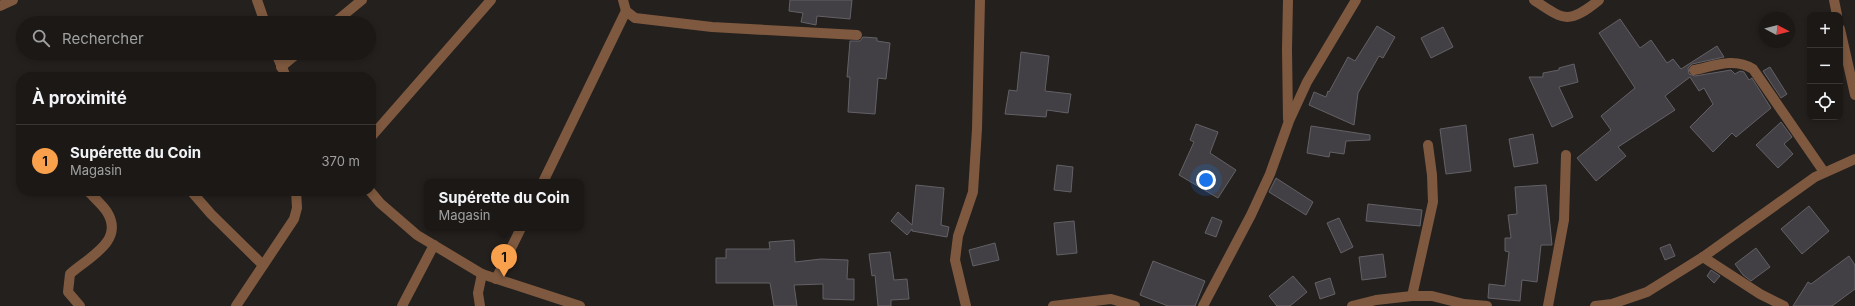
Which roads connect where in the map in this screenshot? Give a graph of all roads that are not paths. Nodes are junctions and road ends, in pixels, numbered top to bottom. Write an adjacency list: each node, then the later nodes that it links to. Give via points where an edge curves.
1 (13, 0): 12 (street)
2 (257, 0): 15 (street)
3 (362, 0): 16 (street)
4 (491, 0): 26 (street)
5 (623, 0): 13 (street)
6 (980, 0): 49 (street, via 973,192 958,236 955,260)
7 (1288, 0): 25 (street)
8 (1356, 0): 25 (street, via 1306,82)
9 (1534, 0): 10 (street, via 1558,16 1572,17 1587,10)
10 (1599, 0)
11 (1834, 0): 14 (street)
12 (0, 6)
13 (626, 11): 17 (street, via 635,18 712,27); 31 (street)
14 (1836, 12)
15 (263, 16)
16 (343, 16)
17 (857, 35)
18 (1843, 42): 24 (street)
19 (278, 60): 21 (street)
20 (290, 60): 21 (street)
21 (281, 67): 23 (street)
22 (1694, 70): 30 (street, via 1732,62 1743,63 1752,68)
23 (284, 72)
24 (1855, 95)
25 (1288, 121): 52 (street, via 1270,174)
26 (376, 131)
27 (1428, 145): 42 (street, via 1433,202)
28 (1566, 155): 55 (street, via 1564,220)
29 (1855, 159): 30 (street)
30 (1824, 172): 38 (street)
31 (544, 179)
32 (93, 196): 44 (street, via 108,213 112,230 111,238 103,248 70,274 68,292)
33 (195, 196): 39 (street)
34 (296, 196): 39 (street, via 294,219)
35 (375, 196): 37 (street, via 417,235)
36 (520, 231): 41 (street)
37 (434, 245): 40 (street); 46 (street)
38 (1703, 257): 56 (street, via 1647,292 1612,304); 57 (street, via 1760,294)
39 (263, 266): 45 (street)
40 (482, 274): 41 (street); 47 (street, via 478,293)
41 (496, 279): 48 (street)
42 (1412, 296): 53 (street); 54 (street, via 1432,296 1464,304)
43 (1111, 302): 50 (street); 51 (street)
44 (80, 306)
45 (236, 306)
46 (402, 306)
47 (480, 306)
48 (580, 306)
49 (966, 306)
50 (1053, 306)
51 (1135, 306)
52 (1203, 306)
53 (1352, 306)
54 (1487, 306)
55 (1548, 306)
56 (1595, 306)
57 (1784, 306)

